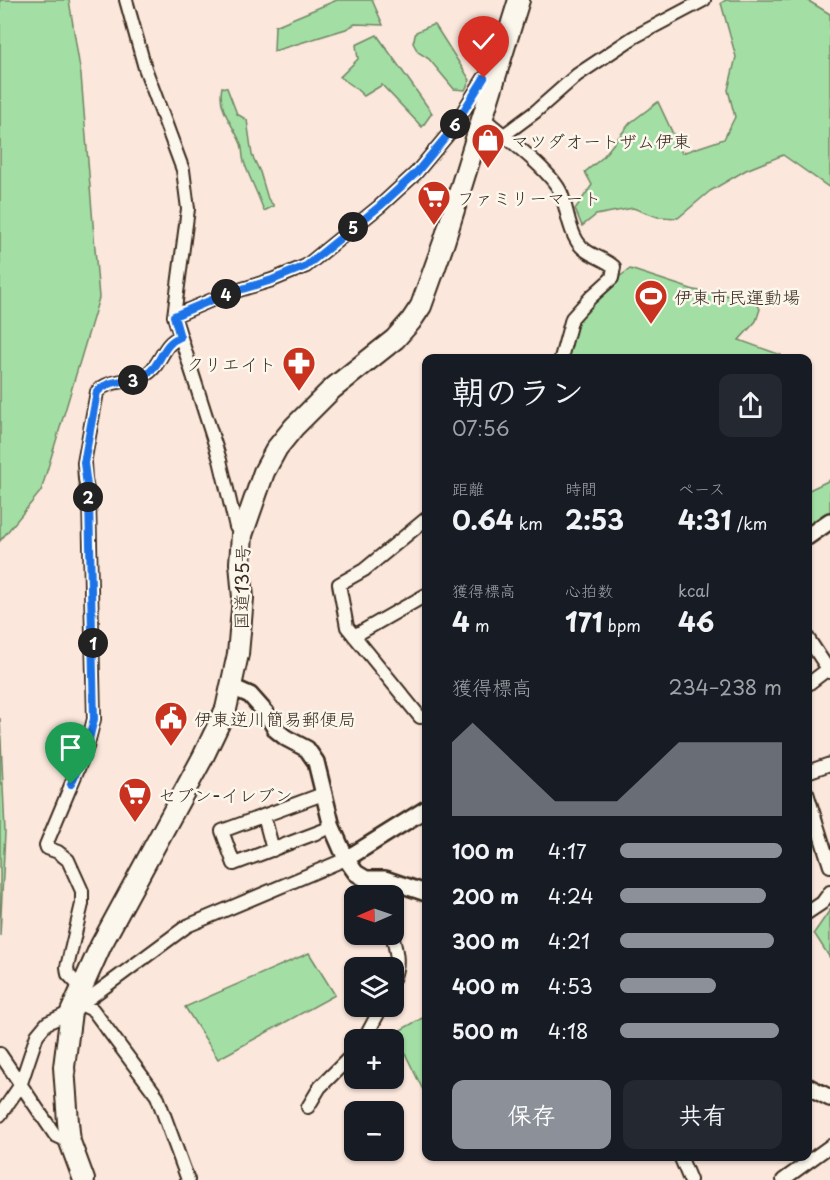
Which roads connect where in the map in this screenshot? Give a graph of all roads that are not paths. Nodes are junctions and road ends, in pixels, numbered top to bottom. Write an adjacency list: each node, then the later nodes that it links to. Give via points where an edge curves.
1 (126, 0): 7 (street, via 145,68 183,170 188,209)
2 (519, 0): 4 (highway, 国道135号)
3 (704, 0): 6 (street, via 634,37 587,68)
4 (495, 77): 5 (highway, 国道135号); 7 (street, via 484,78 451,131 416,173 306,266)
5 (482, 121): 6 (street); 13 (highway, 国道135号, via 421,306 395,339 332,389 277,448 264,472)
6 (504, 135): 9 (street, via 553,180 577,242 614,267 612,278 572,318)
7 (174, 316): 8 (street)
8 (180, 337): 13 (street, via 220,460 236,527); 36 (street, via 171,340 147,374 104,385 97,392 84,463 90,534 94,719 87,747 46,845 68,860 82,891 67,967)
9 (562, 354)
10 (830, 521): 12 (street)
11 (422, 522): 15 (street, via 364,570 339,584 347,627)
12 (812, 534)
13 (242, 535): 19 (highway, 国道135号, via 243,598)
14 (422, 597): 15 (street)
15 (354, 636): 20 (street)
16 (812, 645): 17 (street)
17 (829, 671): 18 (street)
18 (812, 682)
19 (232, 687): 23 (street, via 250,695 276,730 307,749 316,762); 36 (highway, 国道135号, via 226,710 203,757 101,945)
20 (422, 717)
21 (830, 764): 22 (street)
22 (812, 770)
23 (323, 794): 26 (street); 27 (street)
24 (812, 808): 30 (street)
25 (422, 812): 29 (street)
26 (264, 816): 28 (street); 28 (street, via 222,831 234,864)
27 (332, 827): 28 (street); 29 (street)
28 (273, 850)
29 (346, 859): 31 (street, via 356,873 366,879); 36 (street, via 187,926 87,1000)
30 (830, 866)
31 (378, 879): 32 (street); 33 (street)
32 (379, 885)
33 (422, 892)
34 (830, 892): 35 (street)
35 (812, 910)
36 (76, 1000): 39 (street, via 37,1035); 44 (highway, 国道135号, via 64,1067); 50 (street, via 93,1010 157,1096)
37 (0, 1054): 39 (street)
38 (344, 1063): 42 (street, via 320,1087)
39 (20, 1086): 43 (street); 44 (street, via 55,1135)
40 (812, 1089): 41 (street)
41 (830, 1098)
42 (308, 1107)
43 (0, 1115)
44 (70, 1142): 49 (highway, 国道135号)
45 (830, 1146): 46 (street)
46 (812, 1159)
47 (682, 1161): 51 (street)
48 (809, 1161): 52 (street)
49 (84, 1180)
50 (188, 1180)
51 (690, 1180)
52 (783, 1180)

